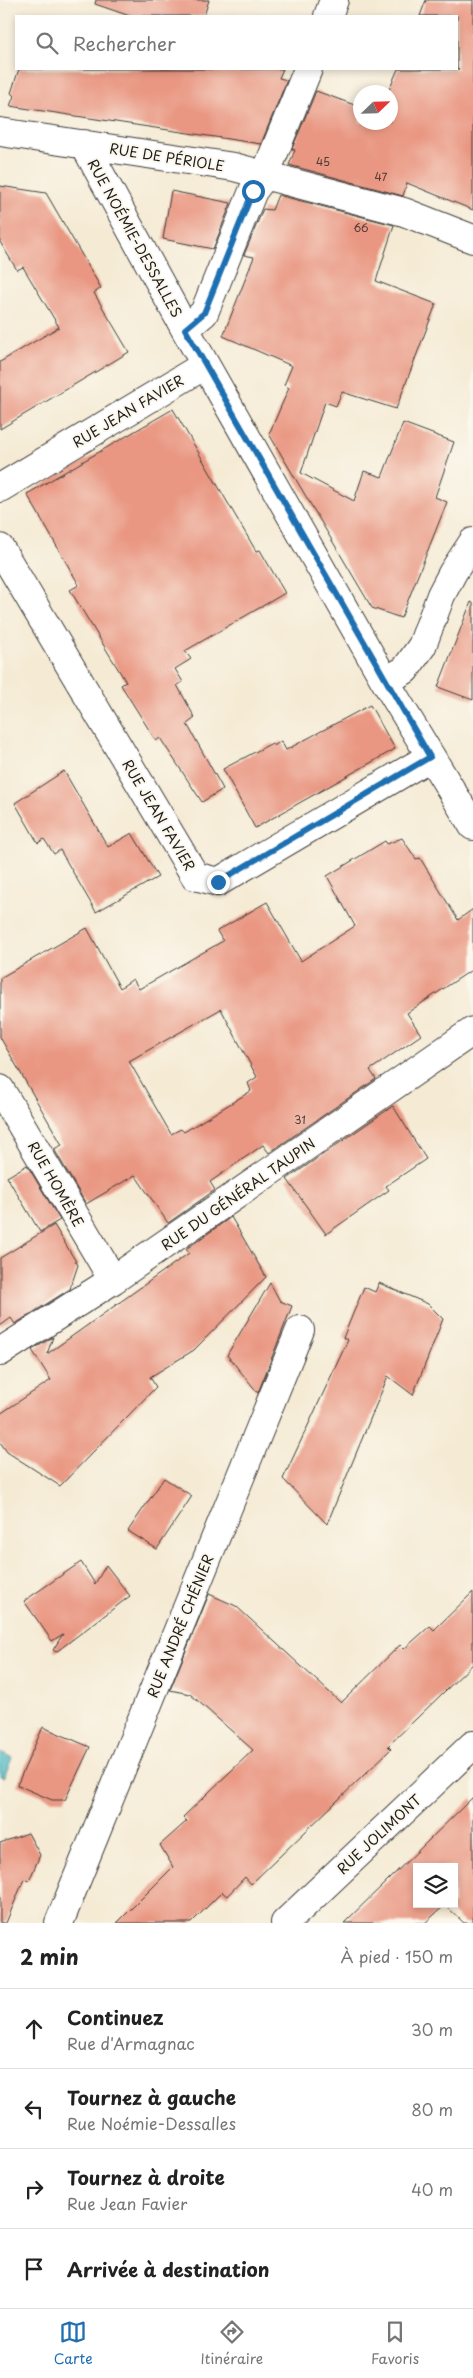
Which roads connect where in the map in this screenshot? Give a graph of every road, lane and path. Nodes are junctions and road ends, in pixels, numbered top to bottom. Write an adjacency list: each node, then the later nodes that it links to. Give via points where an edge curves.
1 (334, 0): 2 (street)
2 (328, 15)
3 (308, 70): 6 (street)
4 (0, 132): 5 (street, RUE DE PÉRIOLE)
5 (84, 144): 6 (street, RUE DE PÉRIOLE, via 234,167); 8 (street, RUE NOÉMIE-DESSALLES)
6 (265, 175): 7 (street, RUE DE PÉRIOLE, via 404,212); 8 (street, via 253,191 204,313)
7 (473, 239)
8 (185, 329): 9 (street, RUE NOÉMIE-DESSALLES)
9 (205, 364): 10 (street, RUE JEAN FAVIER); 13 (street, RUE NOÉMIE-DESSALLES)
10 (0, 488)
11 (473, 544): 13 (street, via 441,595 422,646 404,670)
12 (0, 548): 14 (street, RUE JEAN FAVIER, via 195,876 218,882)
13 (385, 681): 14 (street, RUE NOÉMIE-DESSALLES)
14 (430, 757): 15 (street, RUE NOÉMIE-DESSALLES)
15 (473, 826)
16 (473, 1031): 18 (street, RUE DU GÉNÉRAL TAUPIN)
17 (0, 1089): 18 (street, RUE HOMÈRE)
18 (113, 1280): 20 (street, RUE DU GÉNÉRAL TAUPIN)
19 (300, 1330): 22 (street, RUE ANDRÉ CHÉNIER)
20 (0, 1352)
21 (473, 1745): 23 (street, RUE JOLIMONT)
22 (59, 1923)
23 (285, 1923)

